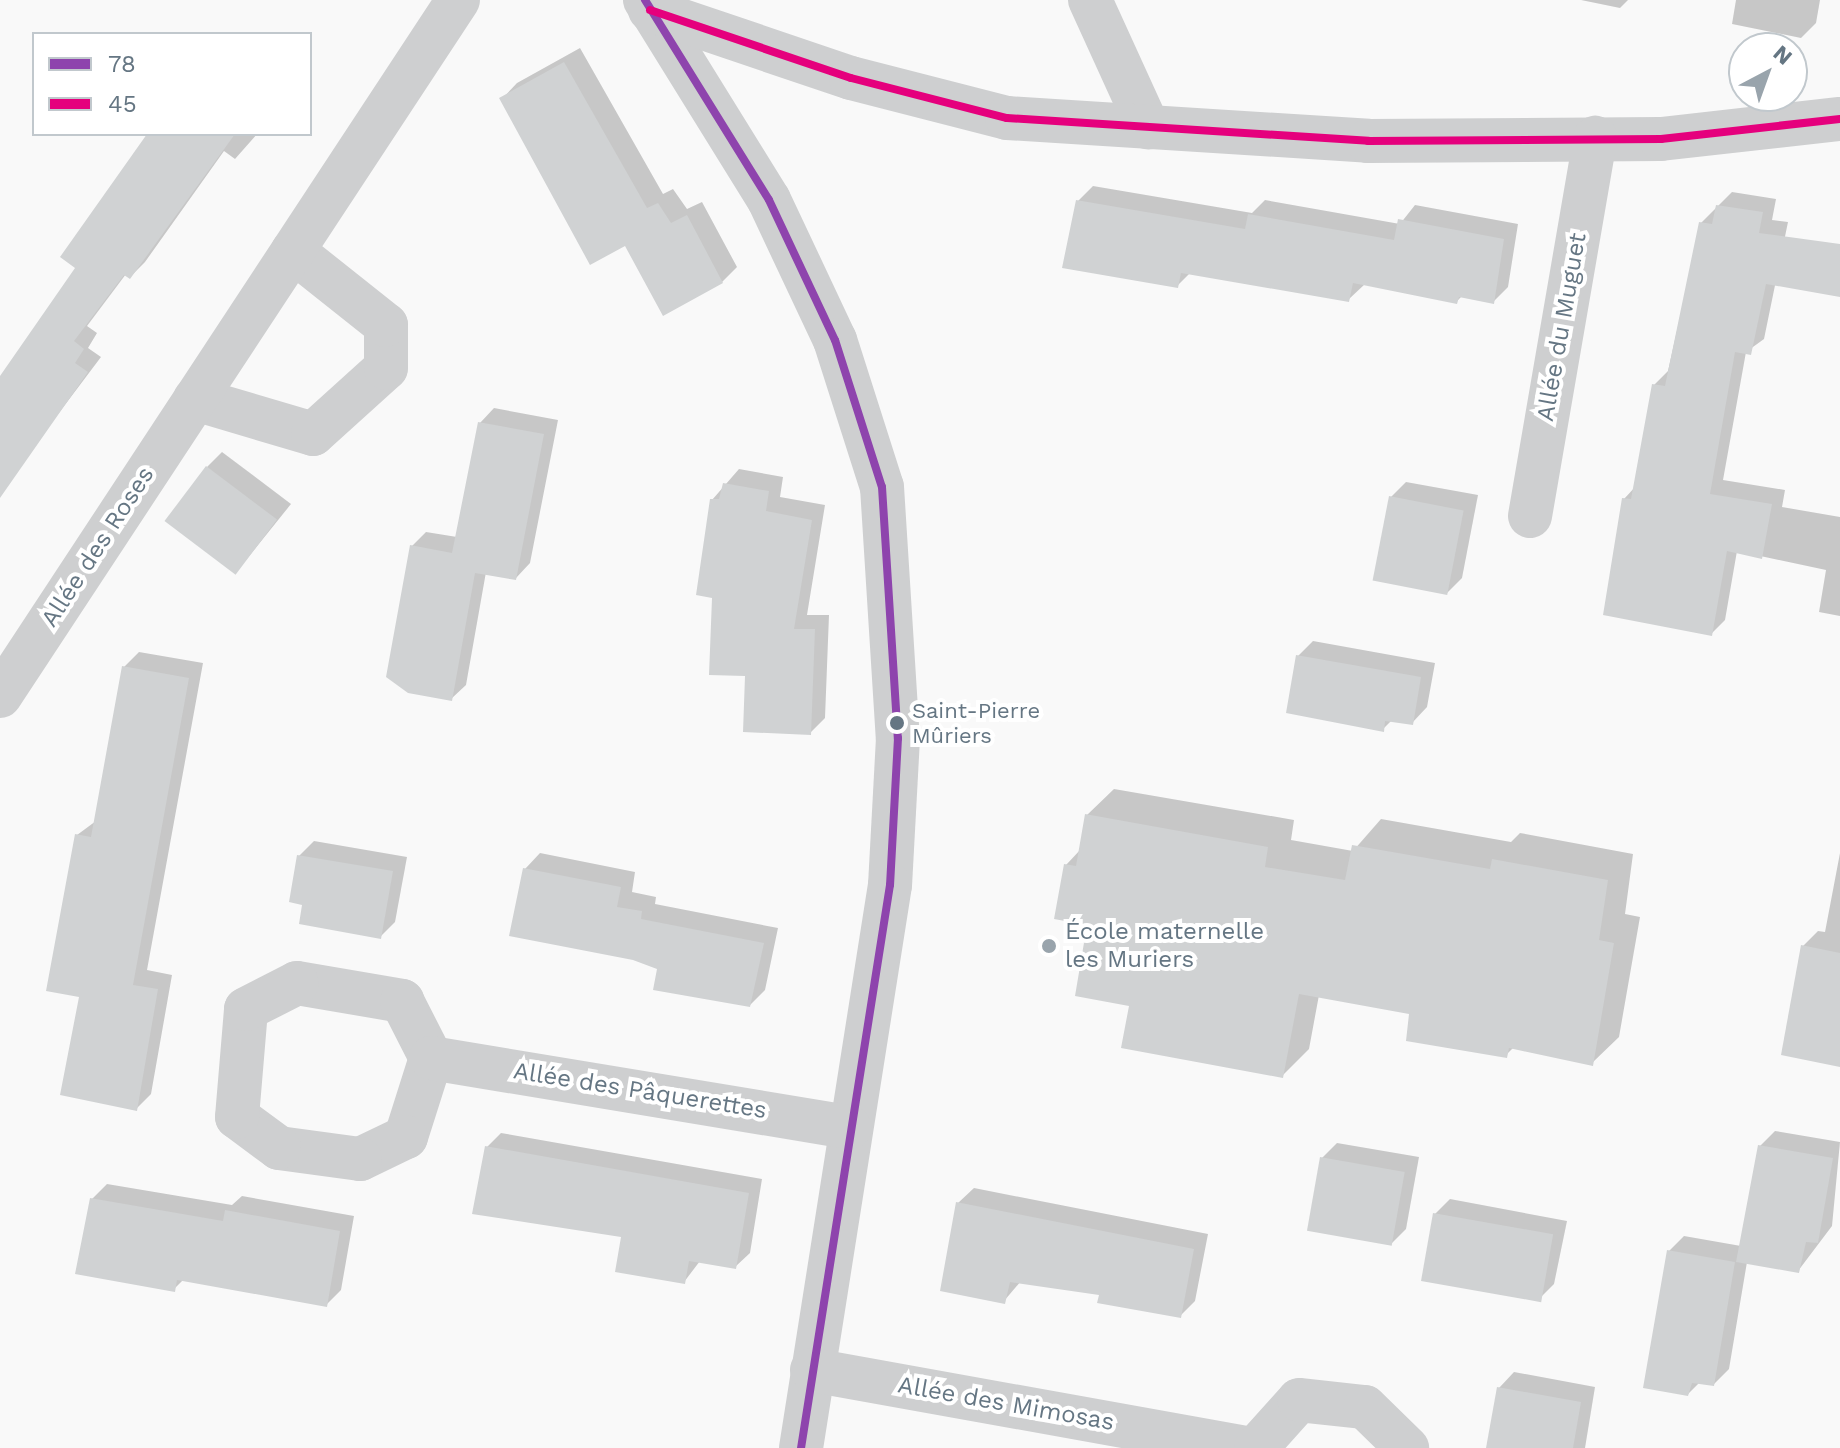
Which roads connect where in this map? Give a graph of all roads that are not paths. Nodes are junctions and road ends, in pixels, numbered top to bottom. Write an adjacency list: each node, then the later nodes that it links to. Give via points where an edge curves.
1 (458, 0): 7 (street, Allée des Roses)
2 (1090, 0): 5 (street)
3 (648, 5): 5 (street, via 851,78 1007,118); 12 (street, via 769,200 835,340 882,487 898,738 890,885)
4 (1840, 119): 6 (street, via 1661,139)
5 (1148, 127): 6 (street, via 1368,141)
6 (1595, 138): 9 (street, Allée du Muguet)
7 (293, 251): 8 (street, Allée des Roses); 8 (street, via 386,325 386,368 313,434)
8 (195, 399): 10 (street, Allée des Roses)
9 (1530, 516)
10 (0, 696)
11 (431, 1058): 11 (street, via 402,1001 297,983 246,1009 237,1117 279,1148 360,1159 406,1137); 12 (street, Allée des Pâquerettes)
12 (849, 1127): 13 (street)
13 (812, 1370): 14 (street); 15 (street, Allée des Mimosas)
14 (801, 1448)
15 (1247, 1448)
16 (1256, 1448): 17 (street, via 1299,1400 1365,1407)
17 (1407, 1448)

